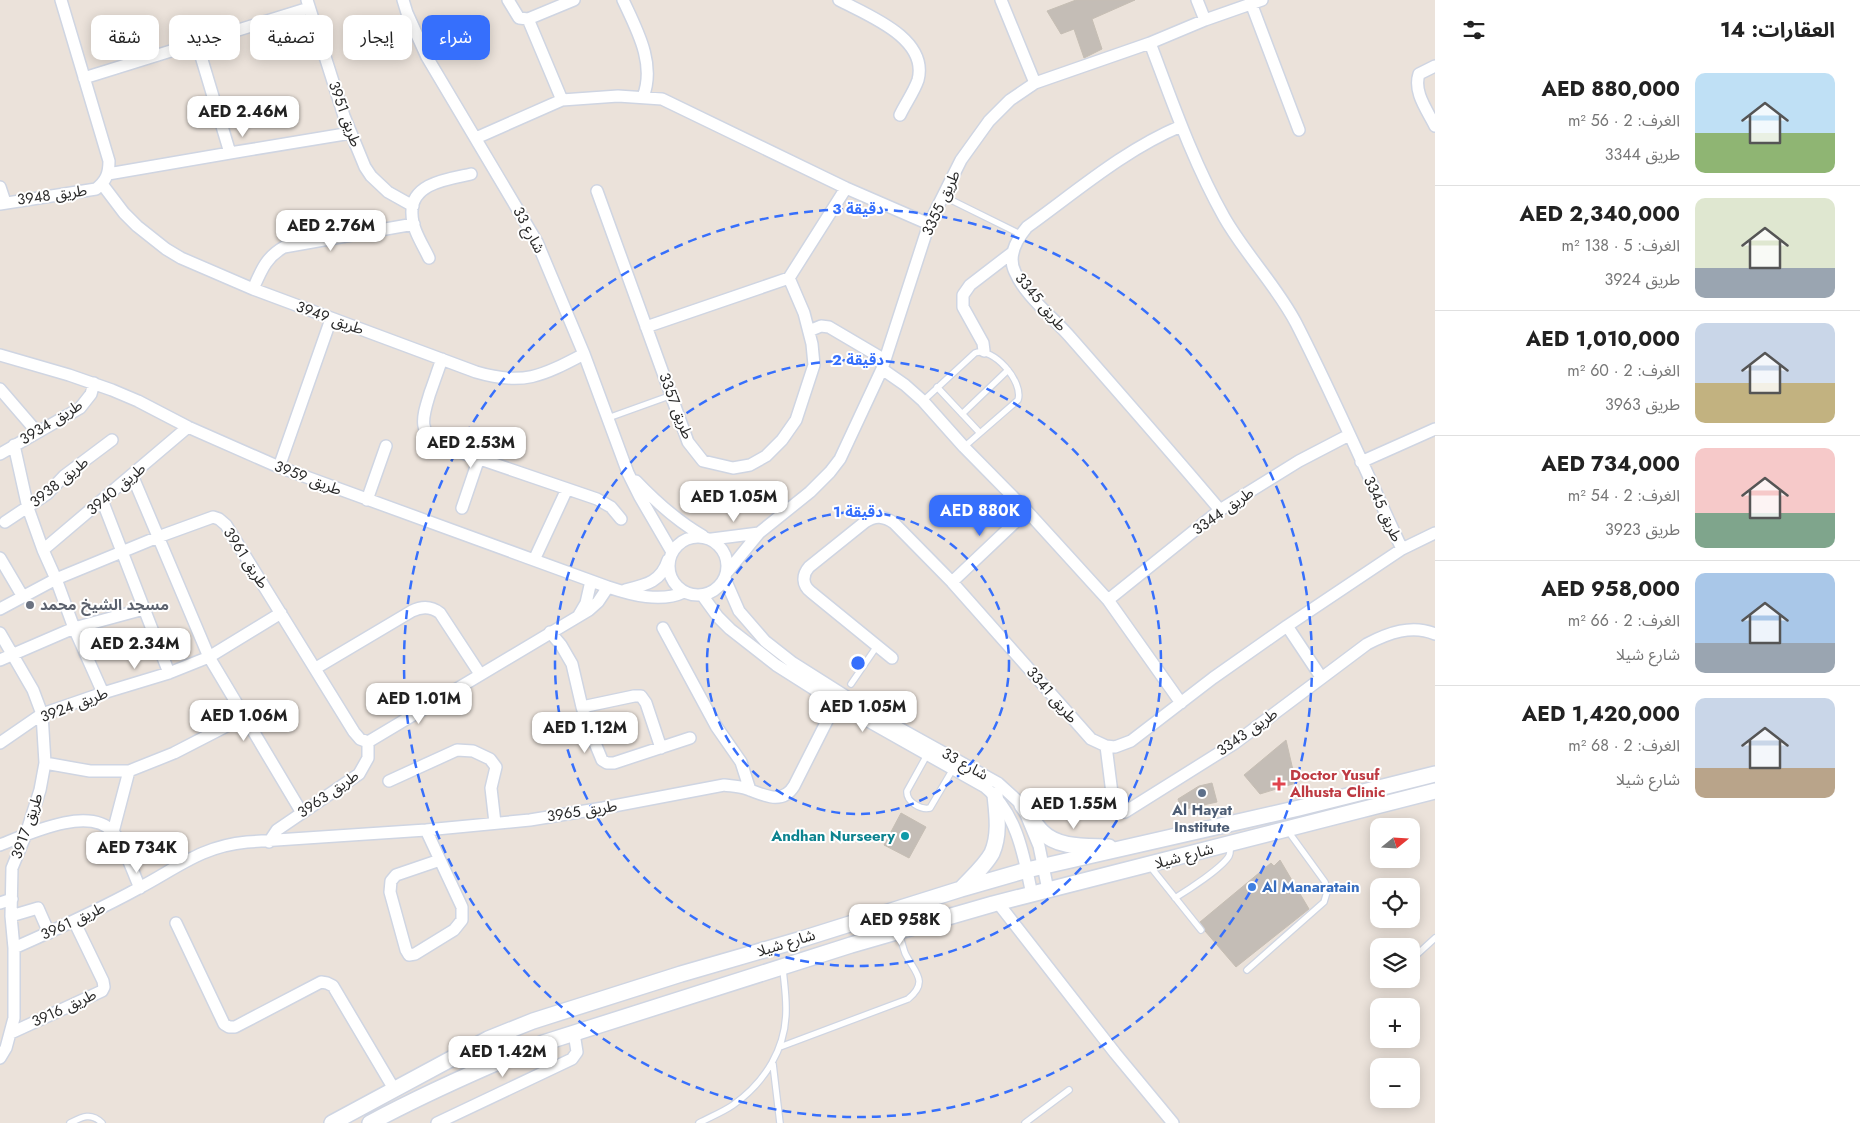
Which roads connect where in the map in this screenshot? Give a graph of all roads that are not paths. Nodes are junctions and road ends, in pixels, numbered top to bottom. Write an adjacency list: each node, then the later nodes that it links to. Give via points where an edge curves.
1 (61, 0): 18 (street)
2 (403, 0): 27 (street, شارع 33, via 427,57)
3 (508, 0): 11 (street, via 520,18)
4 (574, 0): 11 (street)
5 (623, 0): 20 (street, via 647,60)
6 (839, 0): 22 (street, via 899,33 912,47 918,63 918,80)
7 (1001, 0): 19 (street)
8 (1197, 0): 12 (street)
9 (1256, 2): 12 (street, طريق 3355); 25 (street, طريق 3355)
10 (308, 4): 13 (street); 26 (street, طريق 3951)
11 (528, 19): 21 (street)
12 (1205, 20): 14 (street, طريق 3355)
13 (240, 27)
14 (1150, 43): 19 (street, طريق 3355); 23 (street, طريق 3345)
15 (169, 51): 18 (street)
16 (202, 60): 28 (street)
17 (1435, 66): 24 (street, via 1419,74 1417,81 1418,92)
18 (84, 78): 29 (street, طريق 3948, via 109,161)
19 (1034, 83): 35 (street, طريق 3355, via 989,121 962,160)
20 (643, 98): 21 (street, via 618,96); 33 (street, via 662,99)
21 (562, 100): 27 (street)
22 (900, 115)
23 (1181, 126): 40 (street, طريق 3345, via 1132,150); 65 (street, طريق 3345, via 1223,216 1295,322)
24 (1435, 126)
25 (1299, 130)
26 (351, 133): 28 (street); 37 (street, طريق 3951, via 371,176 388,192)
27 (476, 138): 49 (street, شارع 33, via 537,242)
28 (230, 153): 29 (street)
29 (108, 174): 31 (street, طريق 3948)
30 (470, 174): 37 (street, via 430,185 416,197)
31 (102, 184): 36 (street, طريق 3948, via 96,189); 44 (street, طريق 3949, via 137,226 166,249)
32 (0, 187): 36 (street, طريق 3948)
33 (846, 188): 39 (street); 43 (street)
34 (597, 191): 46 (street, طريق 3357)
35 (943, 196): 39 (street, طريق 3355); 40 (lane)
36 (3, 203)
37 (413, 206): 38 (street)
38 (414, 224): 42 (street); 44 (street, via 284,247 266,261)
39 (929, 224): 52 (street, طريق 3355)
40 (1020, 234): 41 (street, طريق 3345)
41 (1013, 252): 48 (street, via 970,285 963,295 963,307 983,343); 81 (street, طريق 3345, via 1014,271 1028,292)
42 (428, 258)
43 (788, 278): 46 (street); 47 (street, طريق 3357)
44 (253, 289): 45 (street, طريق 3949)
45 (331, 319): 51 (street, طريق 3949); 73 (street)
46 (646, 327): 57 (street, طريق 3357)
47 (809, 331): 52 (street, via 821,326 829,327); 57 (street, طريق 3357, via 814,365 796,420 766,456 750,465 733,468 703,461 688,442)
48 (984, 351): 53 (lane); 55 (lane, via 975,353)
49 (584, 354): 51 (street, طريق 3949, via 539,376 520,379 488,376); 60 (street, شارع 33)
50 (0, 355): 54 (street, طريق 3959)
51 (442, 359): 71 (street, via 423,415 425,430 435,442)
52 (883, 364): 58 (street); 85 (street, طريق 3355, via 840,459 810,492)
53 (1008, 370): 59 (lane); 64 (lane, via 1020,390 1018,400)
54 (94, 383): 61 (street, طريق 3959, via 138,400); 63 (street, طريق 3934, via 91,394 80,408)
55 (937, 387): 58 (lane); 59 (lane)
56 (0, 389): 63 (street)
57 (672, 395): 60 (lane)
58 (923, 401): 69 (street)
59 (962, 414): 64 (lane)
60 (608, 418): 74 (street, شارع 33)
61 (188, 427): 73 (street, طريق 3959); 75 (street, طريق 3940)
62 (1435, 429): 72 (street)
63 (37, 432): 67 (street, طريق 3934)
64 (980, 433): 69 (lane)
65 (1349, 435): 72 (street, طريق 3345); 81 (street, طريق 3344, via 1299,460)
66 (112, 440): 79 (street, طريق 3938)
67 (14, 445): 70 (street, طريق 3934); 79 (street)
68 (386, 446): 78 (street)
69 (964, 447): 82 (street)
70 (0, 454)
71 (479, 458): 76 (street); 80 (street)
72 (1361, 462): 89 (street, طريق 3345)
73 (279, 467): 78 (street, طريق 3959)
74 (628, 473): 88 (street, شارع 33, via 659,505); 92 (street, شارع 33)
75 (132, 475): 77 (street, طريق 3940); 87 (street)
76 (567, 489): 83 (street, via 604,503); 94 (street)
77 (102, 500): 90 (street, طريق 3940); 91 (street)
78 (367, 500): 94 (street, طريق 3959)
79 (28, 508): 84 (street, طريق 3938); 90 (street)
80 (462, 508)
81 (1220, 510): 104 (street, طريق 3344)
82 (1027, 511): 98 (street); 104 (street)
83 (621, 519)
84 (5, 522)
85 (759, 533): 88 (street); 95 (street, طريق 3355)
86 (1435, 533): 89 (street)
87 (158, 537): 91 (street, طريق 3961); 107 (street, طريق 3961, via 213,517 219,519 226,525); 117 (street)
88 (707, 538): 92 (street, via 694,536 685,539); 95 (street, via 725,552 728,561)
89 (1402, 549): 109 (street)
90 (43, 550): 96 (street)
91 (122, 552): 96 (street, طريق 3961); 106 (street)
92 (670, 556): 100 (street, via 665,569 653,582); 101 (street, via 672,578)
93 (0, 558): 103 (street)
94 (534, 560): 97 (street, طريق 3959)
95 (726, 575): 102 (street, via 719,587); 145 (street, شارع 33, via 739,612 766,641 793,663 872,713 998,783)
96 (56, 579): 103 (street, طريق 3961); 110 (street)
97 (591, 581): 99 (street, طريق 3959); 108 (street, via 586,603)
98 (952, 582): 115 (street, طريق 3341, via 894,523 884,517 865,522 809,567 804,580 807,589); 134 (street, طريق 3341, via 1091,739)
99 (608, 587): 100 (street, طريق 3959); 108 (street, via 594,606)
100 (621, 591): 101 (street, طريق 3959, via 664,597)
101 (684, 592): 102 (street)
102 (702, 595): 126 (street, شارع 33, via 730,629 776,665)
103 (23, 597): 105 (street, طريق 3961)
104 (1108, 600): 127 (street)
105 (0, 609)
106 (144, 609): 110 (street); 121 (street)
107 (281, 613): 117 (street, طريق 3924); 120 (street, طريق 3961)
108 (578, 616): 112 (street)
109 (1287, 626): 123 (street); 127 (street)
110 (74, 628): 116 (street); 125 (street)
111 (663, 628): 142 (street, via 716,726 740,762)
112 (550, 632): 122 (street); 128 (street, via 572,664)
113 (0, 633): 116 (street, طريق 3917)
114 (1435, 634): 123 (street, طريق 3343, via 1408,630 1387,634 1367,644)
115 (877, 646): 118 (street, طريق 3341); 124 (lane)
116 (13, 654): 119 (street); 129 (street, طريق 3917)
117 (210, 656): 121 (street, طريق 3924); 130 (street)
118 (892, 658)
119 (0, 660)
120 (316, 668): 122 (street, via 423,607 440,613); 132 (street, طريق 3961, via 354,732)
121 (169, 673): 125 (street, طريق 3924)
122 (480, 674): 132 (street)
123 (1321, 677): 134 (street, طريق 3343, via 1235,743 1125,812 1114,809)
124 (851, 684)
125 (102, 693): 129 (street, طريق 3924)
126 (836, 703): 136 (street, شارع 33); 142 (street, طريق 3965, via 791,791 775,798)
127 (1181, 703): 134 (street, via 1131,741 1115,747)
128 (582, 707): 135 (street, via 641,696); 135 (street, via 602,760 614,763)
129 (42, 714): 133 (street, طريق 3924); 137 (street, طريق 3917)
130 (244, 717): 139 (street, via 174,753); 146 (street)
131 (690, 738): 135 (street)
132 (368, 742): 146 (street, طريق 3963, via 368,758 359,774)
133 (0, 743)
134 (1106, 746)
135 (661, 748)
136 (927, 754): 138 (street, شارع 33); 138 (lane, via 907,791 909,800 924,809 930,808)
137 (45, 763): 139 (street, via 90,771); 151 (street, طريق 3917)
138 (952, 769): 144 (street, شارع 33)
139 (129, 771): 150 (street)
140 (1435, 774): 155 (main road, شارع شيلا)
141 (389, 781): 147 (street, via 458,750 473,751 490,759 496,766 491,788)
142 (750, 790): 147 (street, طريق 3965, via 724,785 567,814)
143 (1435, 791): 148 (main road, شارع شيلا)
144 (995, 795): 159 (street, شارع 33, via 1014,825); 161 (main road, via 998,825 992,853)
145 (1022, 805): 155 (main road, via 1042,832 1055,841 1069,845); 158 (street, شارع 33)
146 (302, 813): 152 (street, طريق 3963, via 277,830)
147 (495, 823): 149 (street, طريق 3965)
148 (1286, 829): 153 (main road, شارع شيلا); 178 (lane, via 1325,882 1327,892 1324,902)
149 (426, 830): 152 (street, طريق 3965); 156 (street)
150 (113, 832): 151 (street, via 88,820); 160 (street)
151 (26, 834): 154 (street); 165 (street, طريق 3917, via 12,868)
152 (269, 842): 160 (street, طريق 3961, via 236,843 213,848)
153 (1230, 844): 157 (main road, شارع شيلا); 164 (lane, via 1225,860)
154 (0, 845)
155 (1128, 847): 158 (main road, شارع شيلا)
156 (440, 860): 156 (street, via 462,907 462,920 454,930 409,955 390,884 396,875)
157 (1149, 865): 162 (main road, شارع شيلا); 164 (lane)
158 (1044, 866): 159 (main road, شارع شيلا); 162 (street, شارع 33)
159 (1027, 870): 161 (main road, شارع شيلا); 163 (street, شارع 33)
160 (140, 888): 169 (street, طريق 3961)
161 (961, 889): 184 (main road, شارع شيلا, via 533,1021 488,1040)
162 (1048, 890): 163 (main road, شارع شيلا)
163 (1032, 895): 167 (main road, شارع شيلا)
164 (1175, 898): 171 (lane)
165 (12, 899): 166 (street); 168 (street, طريق 3917)
166 (0, 903)
167 (998, 903): 172 (main road, شارع شيلا); 194 (street)
168 (11, 916): 173 (street, via 38,908); 175 (street, طريق 3917)
169 (74, 921): 173 (street, طريق 3961); 179 (street, طريق 3916, via 103,981 102,991)
170 (176, 922): 184 (street, via 224,1024 235,1027 321,982 327,983 333,986)
171 (1201, 930)
172 (899, 931): 177 (main road, شارع شيلا); 181 (lane, via 905,952 918,972 917,992 908,999)
173 (49, 933): 175 (street, طريق 3961)
174 (1435, 938): 176 (lane)
175 (14, 948): 179 (street, طريق 3917)
176 (1420, 952)
177 (782, 966): 180 (main road, شارع شيلا); 181 (lane, via 786,1009)
178 (1247, 970)
179 (11, 1033): 182 (street, طريق 3917)
180 (574, 1033): 189 (main road, شارع شيلا, via 494,1063); 190 (street, via 577,1052 572,1059)
181 (780, 1047): 183 (lane)
182 (0, 1058)
183 (773, 1064): 191 (lane, via 756,1086 732,1106); 192 (lane)
184 (394, 1089): 188 (main road, شارع شيلا)
185 (1069, 1090): 193 (lane)
186 (70, 1123): 187 (lane, via 91,1116)
187 (102, 1123)
188 (332, 1123)
189 (370, 1123)
190 (437, 1123)
191 (699, 1123)
192 (780, 1123)
193 (1025, 1123)
194 (1173, 1123)

